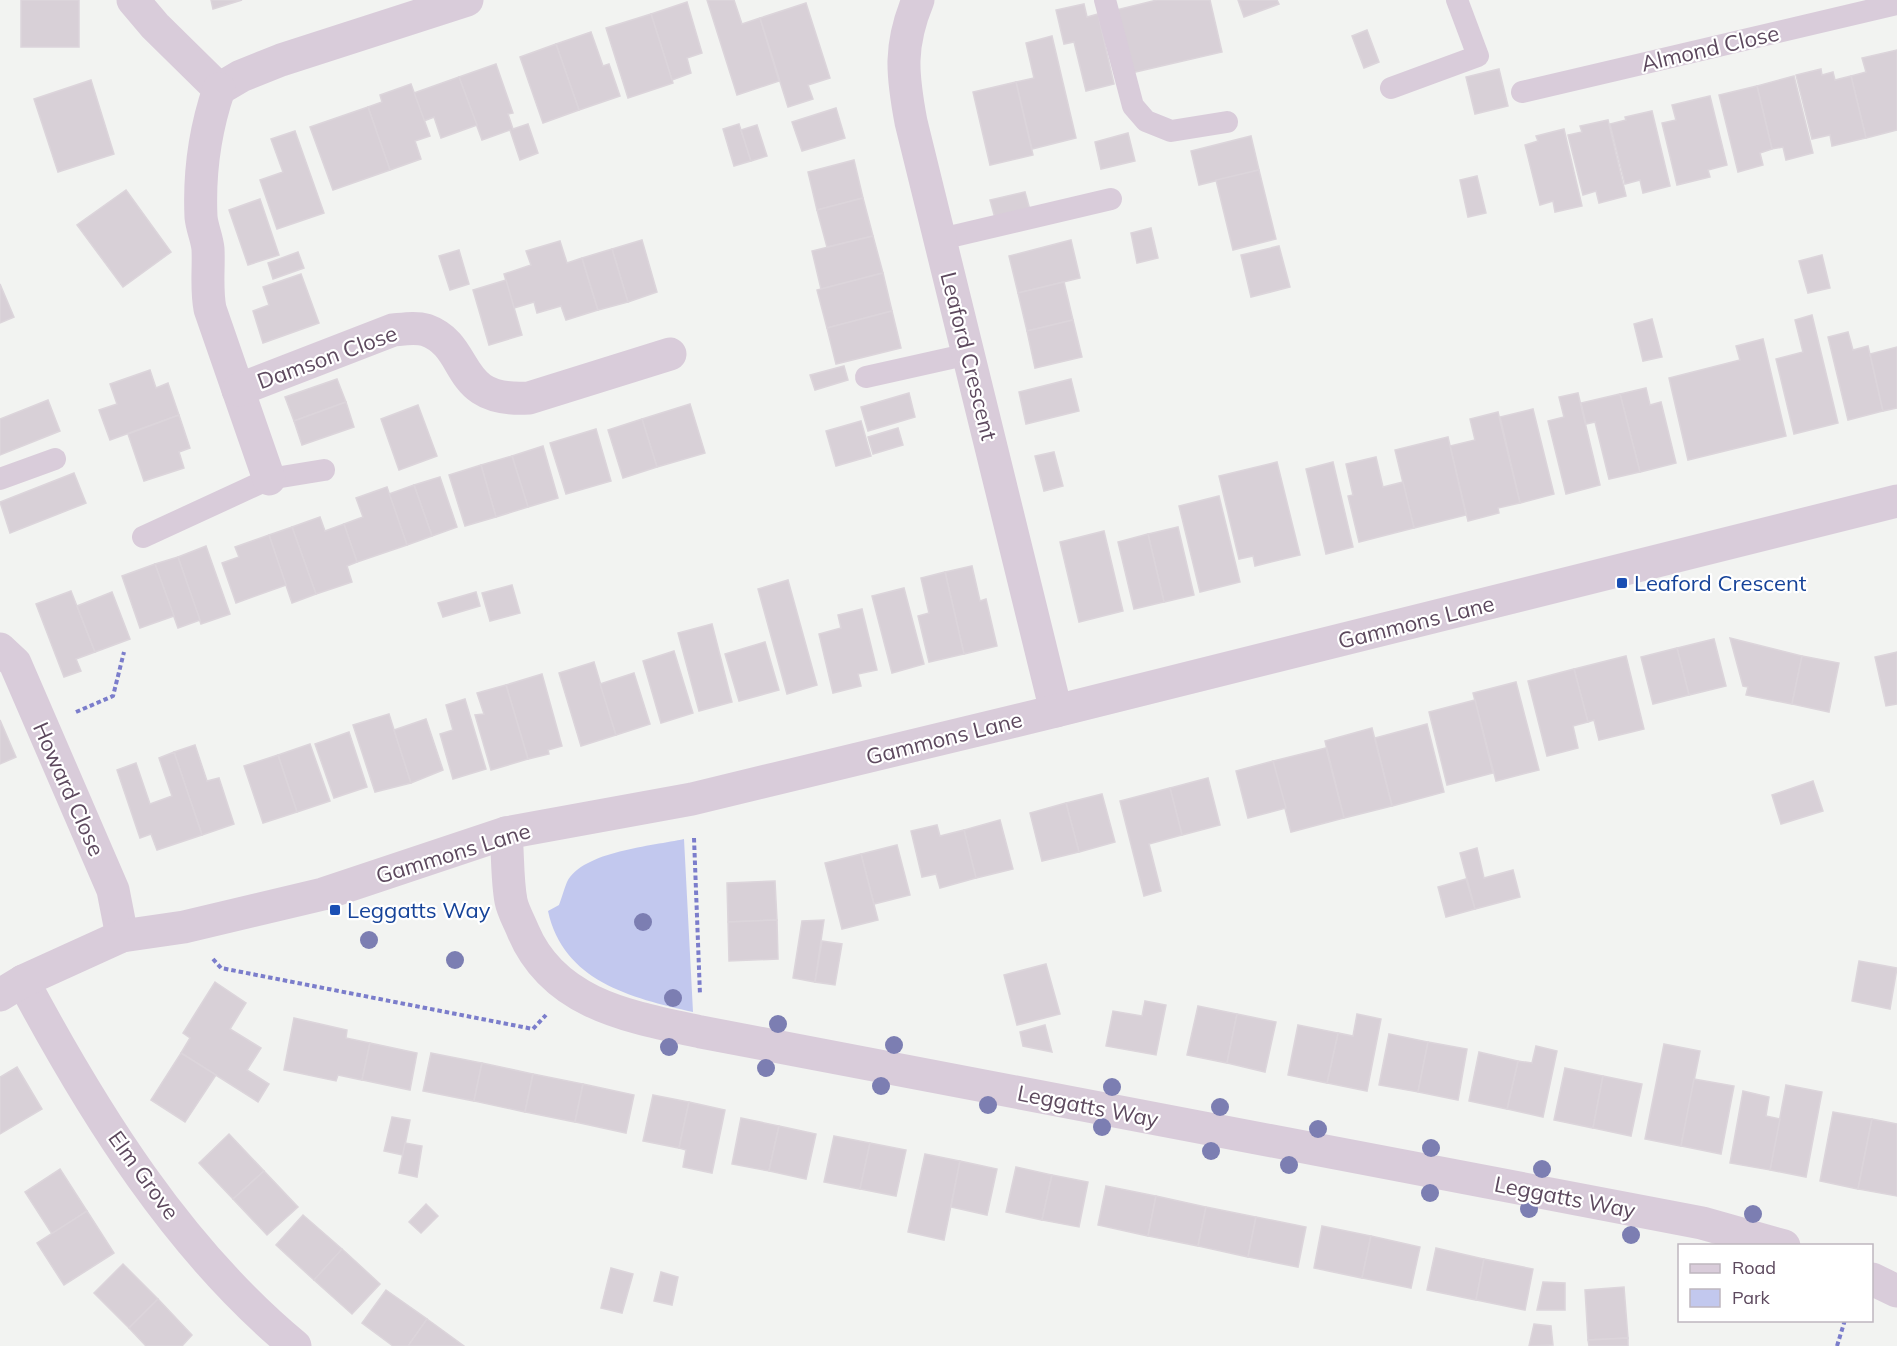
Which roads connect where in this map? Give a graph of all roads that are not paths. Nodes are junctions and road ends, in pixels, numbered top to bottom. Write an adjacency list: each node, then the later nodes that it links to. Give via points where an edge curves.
1 (133, 0): 8 (street)
2 (467, 0): 8 (street, via 281,60)
3 (918, 0): 12 (street, Leaford Crescent, via 907,25 903,80)
4 (1105, 0): 10 (lane, via 1133,106 1146,121 1171,131)
5 (1457, 0): 7 (lane, via 1478,56)
6 (1897, 4): 9 (lane, Almond Close)
7 (1391, 88)
8 (219, 89): 16 (street, via 204,146 201,220 208,247 206,288 210,309)
9 (1522, 92)
10 (1227, 122)
11 (1111, 199): 12 (lane)
12 (941, 238): 14 (street, Leaford Crescent)
13 (669, 354): 16 (street, Damson Close, via 529,398 513,399 478,388 448,346 436,336 414,328 393,330)
14 (969, 354): 15 (lane); 24 (street, Leaford Crescent)
15 (866, 377)
16 (238, 390): 20 (street)
17 (55, 459): 19 (lane)
18 (324, 470): 20 (lane)
19 (0, 479)
20 (269, 479): 22 (lane)
21 (1897, 501): 24 (street, Gammons Lane)
22 (143, 537)
23 (0, 649): 26 (street, Howard Close, via 15,663 113,890)
24 (1056, 711): 25 (street, Gammons Lane, via 692,799)
25 (506, 832): 26 (street, Gammons Lane, via 323,894 184,927); 28 (street, Leggatts Way, via 512,903 530,946 543,967 569,989 602,1006 701,1032 1702,1223)
26 (122, 936): 27 (street, Gammons Lane)
27 (12, 988): 31 (street, Elm Grove, via 61,1052 119,1143 162,1201 213,1264)
28 (1780, 1244)
29 (1873, 1279): 30 (street)
30 (1897, 1291)
31 (296, 1346)

